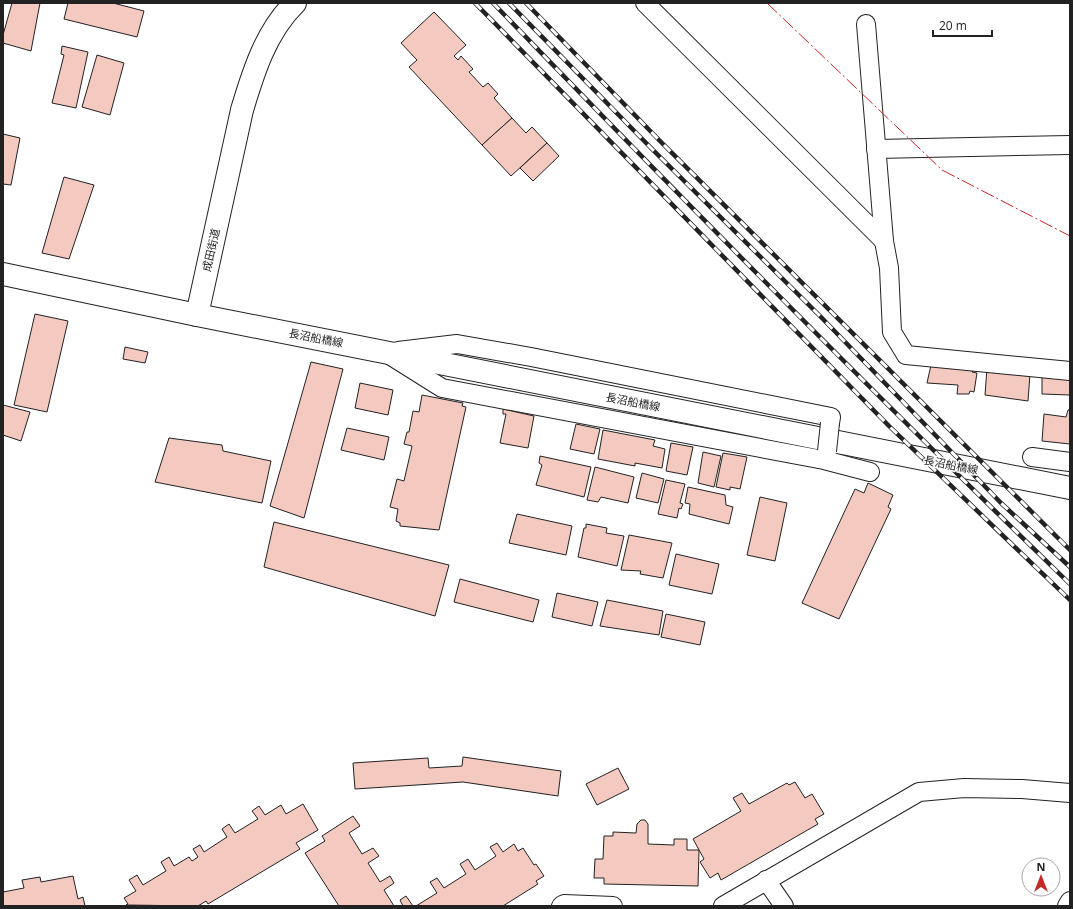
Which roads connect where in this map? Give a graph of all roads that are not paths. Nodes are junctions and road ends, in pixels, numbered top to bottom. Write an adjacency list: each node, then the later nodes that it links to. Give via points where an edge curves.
1 (295, 3): 8 (main road, 成田街道, via 266,44 250,81)
2 (645, 3): 6 (street)
3 (866, 24): 5 (street)
4 (1070, 145): 5 (street)
5 (876, 149): 6 (street)
6 (884, 241): 10 (street, via 889,268 892,332 906,355)
7 (3, 274): 8 (main road)
8 (197, 315): 9 (main road, 長沼船橋線)
9 (385, 353): 11 (street, via 442,388); 11 (street, bridge, via 457,344 831,417); 15 (main road, 長沼船橋線)
10 (1070, 371)
11 (825, 455): 14 (street)
12 (1032, 456): 13 (street)
13 (1070, 462)
14 (870, 472)
15 (1070, 488)
16 (1070, 793): 17 (street, via 964,788 919,792)
17 (766, 880): 21 (street); 22 (street)
18 (1070, 902): 23 (street)
19 (561, 906): 20 (street)
20 (613, 906)
21 (723, 906)
22 (784, 906)
23 (1066, 906)

